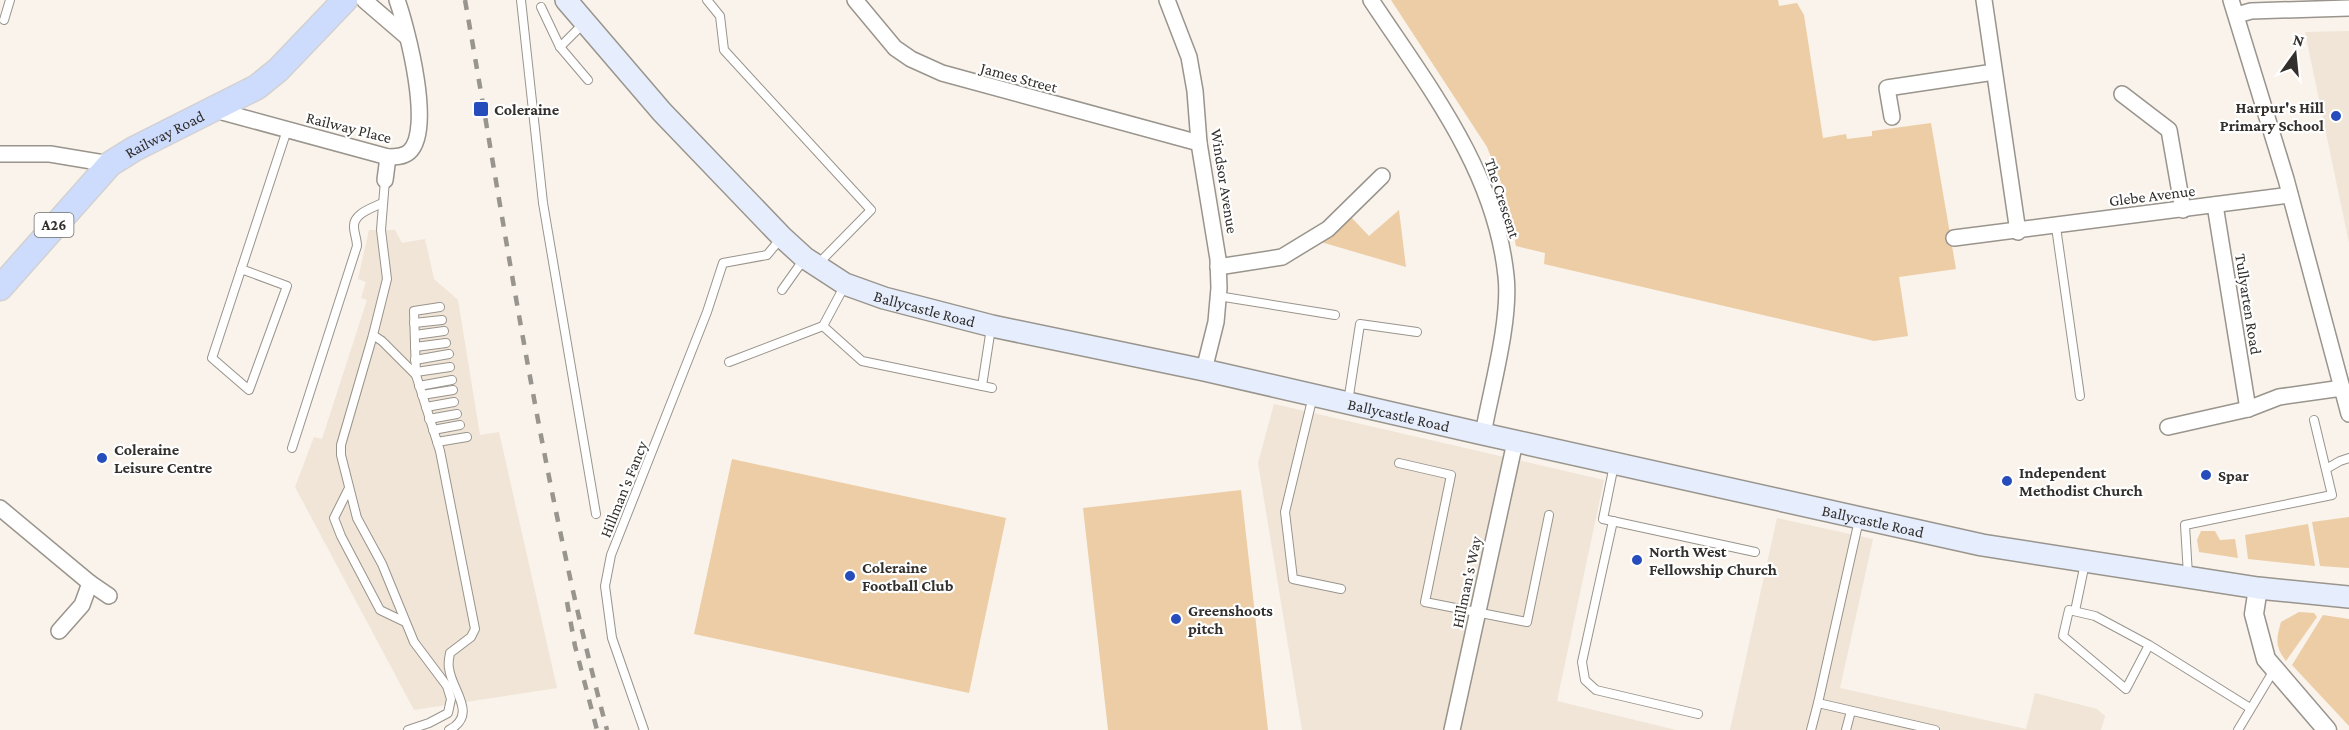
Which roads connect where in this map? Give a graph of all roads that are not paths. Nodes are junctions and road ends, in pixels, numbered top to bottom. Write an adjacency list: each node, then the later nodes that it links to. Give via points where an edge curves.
1 (10, 0): 18 (lane)
2 (321, 0): 20 (main road, A26)
3 (345, 0): 20 (main road, Railway Road / A26)
4 (364, 0): 21 (street)
5 (398, 0): 21 (street, Railway Place)
6 (521, 0): 99 (lane, via 543,203)
7 (566, 0): 19 (main road, Ballycastle Road)
8 (707, 0): 43 (lane, via 720,16 724,50 871,210)
9 (855, 0): 29 (street, James Street, via 895,48 942,73)
10 (1167, 0): 29 (street, Windsor Avenue, via 1189,57)
11 (1371, 0): 88 (street, The Crescent, via 1464,143 1489,204 1506,277 1506,309)
12 (1984, 0): 23 (street)
13 (2231, 0): 17 (street)
14 (2303, 5): 16 (street); 17 (street)
15 (541, 7): 22 (lane)
16 (2349, 8)
17 (2237, 15): 35 (street)
18 (4, 20)
19 (585, 22): 22 (lane); 41 (main road, Ballycastle Road, via 662,112)
20 (311, 36): 26 (main road, Railway Road / A26, via 257,87)
21 (407, 37): 31 (street, Railway Place, via 416,76 419,132 409,152)
22 (560, 48): 24 (lane)
23 (1994, 72): 27 (street, via 1887,87); 40 (street)
24 (588, 80)
25 (2122, 94): 38 (street, via 2169,130)
26 (215, 110): 28 (street, Railway Place); 32 (main road, Railway Road / A26)
27 (1892, 117)
28 (287, 130): 31 (street, Railway Place); 45 (lane)
29 (1199, 143): 44 (street, Windsor Avenue)
30 (0, 154): 32 (street, via 50,154)
31 (387, 158): 34 (street)
32 (110, 164): 47 (main road, Railway Road / A26)
33 (1382, 176): 44 (street, via 1328,229 1282,257)
34 (385, 180): 36 (lane)
35 (2290, 195): 37 (street, Glebe Avenue); 72 (street)
36 (382, 203): 58 (lane, via 387,279); 92 (lane, via 356,220 357,246)
37 (2215, 205): 38 (street, Glebe Avenue); 80 (street, Tullyarten Road)
38 (2183, 210): 39 (street, Glebe Avenue)
39 (2056, 227): 40 (street, Glebe Avenue); 76 (lane)
40 (2019, 232): 42 (street, Glebe Avenue)
41 (782, 237): 43 (main road, Ballycastle Road); 123 (lane, Hillman's Fancy, via 767,255 723,263 611,555 605,586 612,638)
42 (1953, 238)
43 (811, 262): 46 (main road, Ballycastle Road); 48 (lane)
44 (1218, 267): 49 (street, Windsor Avenue)
45 (241, 269): 45 (lane, via 212,357 249,390 287,286)
46 (845, 284): 54 (lane); 55 (main road, Ballycastle Road)
47 (0, 288)
48 (782, 290)
49 (1218, 296): 51 (lane); 66 (street, Windsor Avenue)
50 (441, 308): 53 (lane, via 414,311)
51 (1335, 315)
52 (442, 320): 53 (lane)
53 (414, 323): 59 (lane)
54 (823, 326): 64 (lane); 70 (lane, via 862,361)
55 (992, 326): 66 (main road, Ballycastle Road); 70 (lane)
56 (444, 331): 59 (lane)
57 (1417, 332): 78 (lane, via 1360,324)
58 (373, 335): 67 (lane); 97 (lane, via 341,445)
59 (415, 335): 61 (lane)
60 (446, 343): 61 (lane)
61 (415, 347): 63 (lane)
62 (449, 354): 63 (lane)
63 (415, 360): 67 (lane)
64 (729, 362)
65 (450, 367): 67 (lane)
66 (1204, 370): 75 (main road, Ballycastle Road)
67 (416, 374): 69 (lane)
68 (452, 380): 69 (lane)
69 (418, 386): 74 (lane)
70 (982, 386): 71 (lane)
71 (992, 388)
72 (2342, 388): 80 (street, via 2279,397); 82 (street)
73 (453, 390): 74 (lane)
74 (422, 395): 79 (lane)
75 (1313, 395): 78 (main road, Ballycastle Road); 108 (lane, via 1286,512 1293,579)
76 (2079, 396)
77 (454, 402): 79 (lane)
78 (1348, 403): 88 (main road, Ballycastle Road)
79 (426, 408): 83 (lane)
80 (2248, 409): 86 (street)
81 (457, 414): 83 (lane)
82 (2349, 414)
83 (429, 419): 87 (lane)
84 (2314, 420): 96 (lane)
85 (460, 425): 87 (lane)
86 (2168, 428)
87 (433, 430): 90 (lane)
88 (1483, 435): 91 (main road, Ballycastle Road)
89 (467, 437): 90 (lane)
90 (437, 442): 122 (lane, via 475,629 471,638 450,653 449,669 463,713 460,722)
91 (1515, 442): 95 (main road, Ballycastle Road); 112 (street, Hillman's Way)
92 (292, 448)
93 (2349, 458): 96 (lane)
94 (1399, 462): 112 (lane, via 1451,475 1425,602)
95 (1615, 463): 101 (main road, Ballycastle Road); 102 (lane, via 1603,519)
96 (2326, 469): 105 (lane, via 2332,495 2185,525)
97 (348, 490): 113 (lane); 113 (lane, via 334,518 341,536 380,609)
98 (0, 508): 106 (street)
99 (596, 514)
100 (1549, 514): 112 (lane, via 1527,622)
101 (1860, 518): 104 (main road, Ballycastle Road, via 1982,545); 117 (lane)
102 (1613, 521): 103 (lane); 120 (lane, via 1582,662 1585,680 1596,690)
103 (1755, 552)
104 (2085, 561): 105 (main road, Ballycastle Road); 111 (lane)
105 (2189, 577): 107 (main road, Ballycastle Road)
106 (90, 583): 109 (street); 114 (street, via 82,605)
107 (2258, 588): 110 (main road, Ballycastle Road); 116 (street, via 2254,614 2266,659)
108 (1341, 589)
109 (109, 596)
110 (2349, 597)
111 (2074, 611): 115 (lane, via 2095,616); 115 (lane, via 2069,610 2063,636 2126,689)
112 (1477, 613): 124 (street, Hillman's Way)
113 (405, 622): 121 (lane, via 414,642 447,686 451,699 448,713)
114 (59, 631)
115 (2149, 645): 118 (lane)
116 (2275, 669): 118 (lane); 129 (street)
117 (1818, 703): 119 (lane); 125 (lane)
118 (2250, 708): 128 (lane)
119 (1851, 711): 126 (lane); 127 (lane)
120 (1698, 714)
121 (408, 730)
122 (450, 730)
123 (644, 730)
124 (1452, 730)
125 (1811, 730)
126 (1846, 730)
127 (1935, 730)
128 (2238, 730)
129 (2328, 730)

